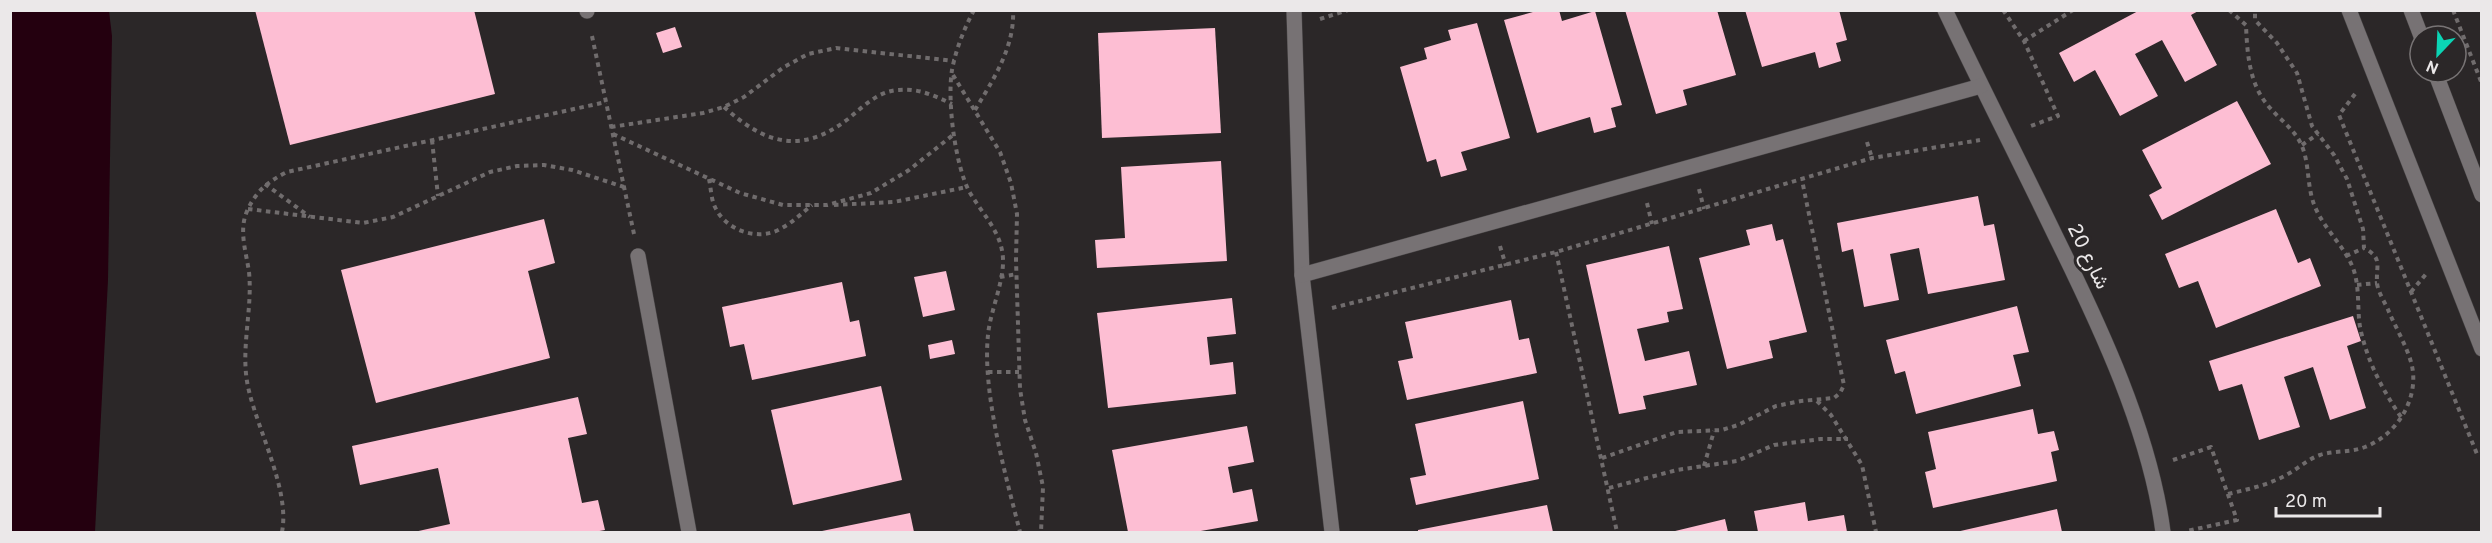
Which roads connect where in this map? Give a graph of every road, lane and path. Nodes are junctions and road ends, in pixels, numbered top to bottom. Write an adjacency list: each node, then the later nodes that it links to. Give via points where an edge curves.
1 (974, 10): 15 (path)
2 (1013, 10): 24 (path, via 1009,45)
3 (1294, 10): 48 (street)
4 (1945, 10): 19 (street, شارع 20)
5 (2003, 10): 14 (path)
6 (2073, 10): 14 (path)
7 (2229, 10): 13 (path)
8 (2255, 10): 12 (path)
9 (2349, 10): 53 (street)
10 (2453, 10): 18 (path)
11 (587, 11): 21 (path)
12 (2255, 20): 13 (path); 27 (path, via 2297,72 2309,117)
13 (2246, 25): 31 (path, via 2254,82 2264,102)
14 (2024, 41): 29 (path, via 2058,116)
15 (954, 61): 16 (path); 23 (path, via 836,48 808,54)
16 (952, 73): 22 (path); 24 (path)
17 (2439, 84): 37 (street)
18 (2481, 84)
19 (1981, 86): 29 (street, شارع 20); 48 (street)
20 (2357, 92): 60 (path, via 2339,116 2477,454)
21 (606, 102): 25 (path); 30 (path)
22 (952, 104): 23 (path, via 927,92 898,90 871,99 830,132 808,140 784,141 760,134); 28 (path)
23 (724, 107): 25 (path)
24 (975, 110): 47 (path, via 1000,152 1011,183 1017,214)
25 (611, 127): 26 (path)
26 (613, 134): 32 (path); 35 (path)
27 (2318, 134): 31 (path); 43 (path, via 2347,179)
28 (953, 135): 36 (path); 40 (path, via 909,170 871,193)
29 (2007, 135): 33 (path, via 1872,158); 63 (street, شارع 20, via 2095,318)
30 (432, 140): 34 (path, via 287,172); 38 (path)
31 (2302, 145): 46 (path, via 2312,198 2320,218)
32 (709, 178): 39 (path, via 740,193 783,205); 39 (path, via 715,206 726,222 742,232 762,235 781,229)
33 (1802, 180): 44 (path); 56 (path, via 1844,385 1834,398)
34 (265, 184): 41 (path); 42 (path)
35 (624, 187): 38 (path, via 572,170 517,166 490,172); 45 (path)
36 (967, 187): 40 (path, via 894,202); 49 (path, via 996,230 1003,260)
37 (2481, 195)
38 (438, 196): 42 (path, via 393,217 363,223)
39 (813, 204): 40 (path)
40 (828, 205)
41 (248, 209): 42 (path); 67 (path, via 242,226 250,292 245,352 248,389 282,499)
42 (312, 218)
43 (2364, 248): 46 (path); 50 (path, via 2376,257)
44 (1556, 252): 52 (path); 61 (path)
45 (638, 256): 68 (street)
46 (2346, 256): 51 (path)
47 (1017, 274): 49 (path); 55 (path)
48 (1302, 275): 52 (street)
49 (1000, 277): 54 (path, via 988,335)
50 (2377, 283): 51 (path); 57 (path, via 2411,362 2412,391)
51 (2356, 285): 57 (path, via 2368,359)
52 (1305, 314): 71 (street)
53 (2481, 349)
54 (988, 372): 55 (path); 69 (path)
55 (1019, 372): 70 (path, via 1025,420 1042,487)
56 (1817, 400): 58 (path, via 1776,406 1738,425); 59 (path)
57 (2401, 418): 65 (path, via 2374,443 2352,452 2318,456 2273,482)
58 (1714, 431): 61 (path, via 1677,432); 62 (path)
59 (1848, 440): 62 (path, via 1774,445 1737,461); 73 (path, via 1862,465)
60 (2481, 452)
61 (1602, 458): 64 (path)
62 (1704, 466): 64 (path)
63 (2150, 467): 65 (path, via 2211,447); 74 (street, شارع 20, via 2159,496)
64 (1609, 488): 72 (path)
65 (2228, 494): 66 (path, via 2237,520)
66 (2212, 526): 75 (path); 76 (path)
67 (282, 532)
68 (689, 532)
69 (1020, 532)
70 (1041, 532)
71 (1332, 532)
72 (1617, 532)
73 (1876, 532)
74 (2163, 532)
75 (2180, 532)
76 (2212, 532)

